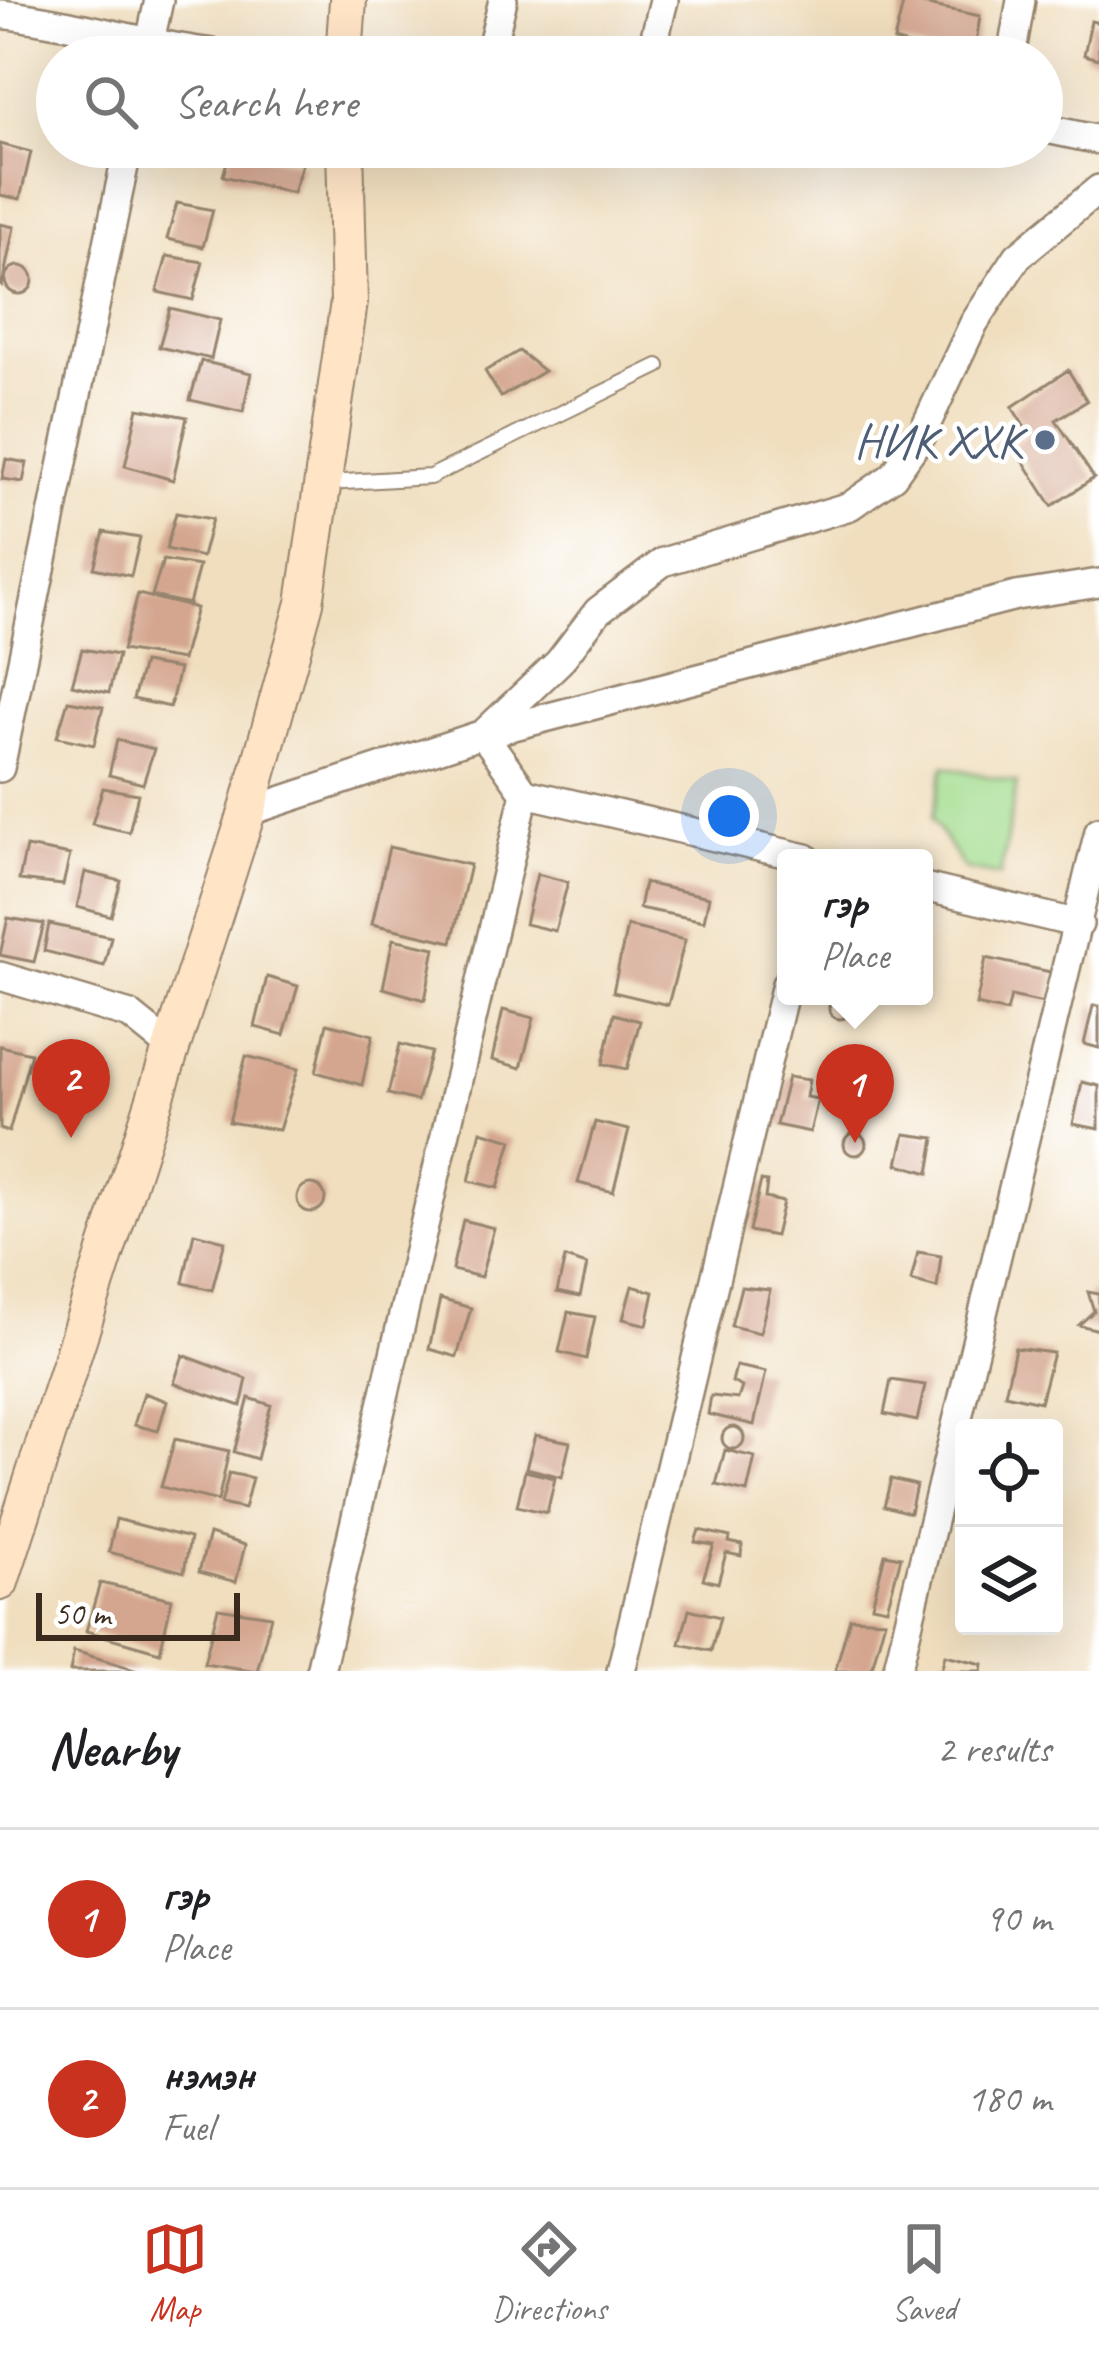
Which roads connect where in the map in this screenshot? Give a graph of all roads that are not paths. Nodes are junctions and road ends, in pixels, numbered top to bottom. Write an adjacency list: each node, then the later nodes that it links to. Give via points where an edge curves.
1 (159, 0): 8 (street)
2 (348, 0): 9 (street)
3 (503, 0): 10 (street)
4 (664, 0): 11 (street)
5 (1021, 0): 12 (street)
6 (0, 14): 7 (street)
7 (93, 36)
8 (151, 36)
9 (345, 36)
10 (494, 36)
11 (655, 36)
12 (1015, 36)
13 (1063, 132): 14 (street)
14 (1099, 140)
15 (124, 168): 22 (street)
16 (346, 168): 19 (street, via 349,302)
17 (1099, 190): 21 (street, via 1018,256 892,476 850,506 663,562 598,611 559,662)
18 (658, 365): 19 (lane, via 430,477)
19 (322, 483): 24 (street, via 305,603)
20 (1099, 583): 21 (street, via 1016,596)
21 (483, 734): 23 (street); 24 (street)
22 (0, 768)
23 (525, 793): 26 (street); 33 (street)
24 (247, 812): 31 (street)
25 (1099, 831): 28 (street)
26 (777, 851)
27 (933, 888): 28 (street)
28 (1079, 924): 35 (street)
29 (0, 976): 31 (street, via 130,1015)
30 (781, 1005): 34 (street)
31 (171, 1048): 32 (street)
32 (0, 1582)
33 (320, 1671)
34 (621, 1671)
35 (897, 1671)

